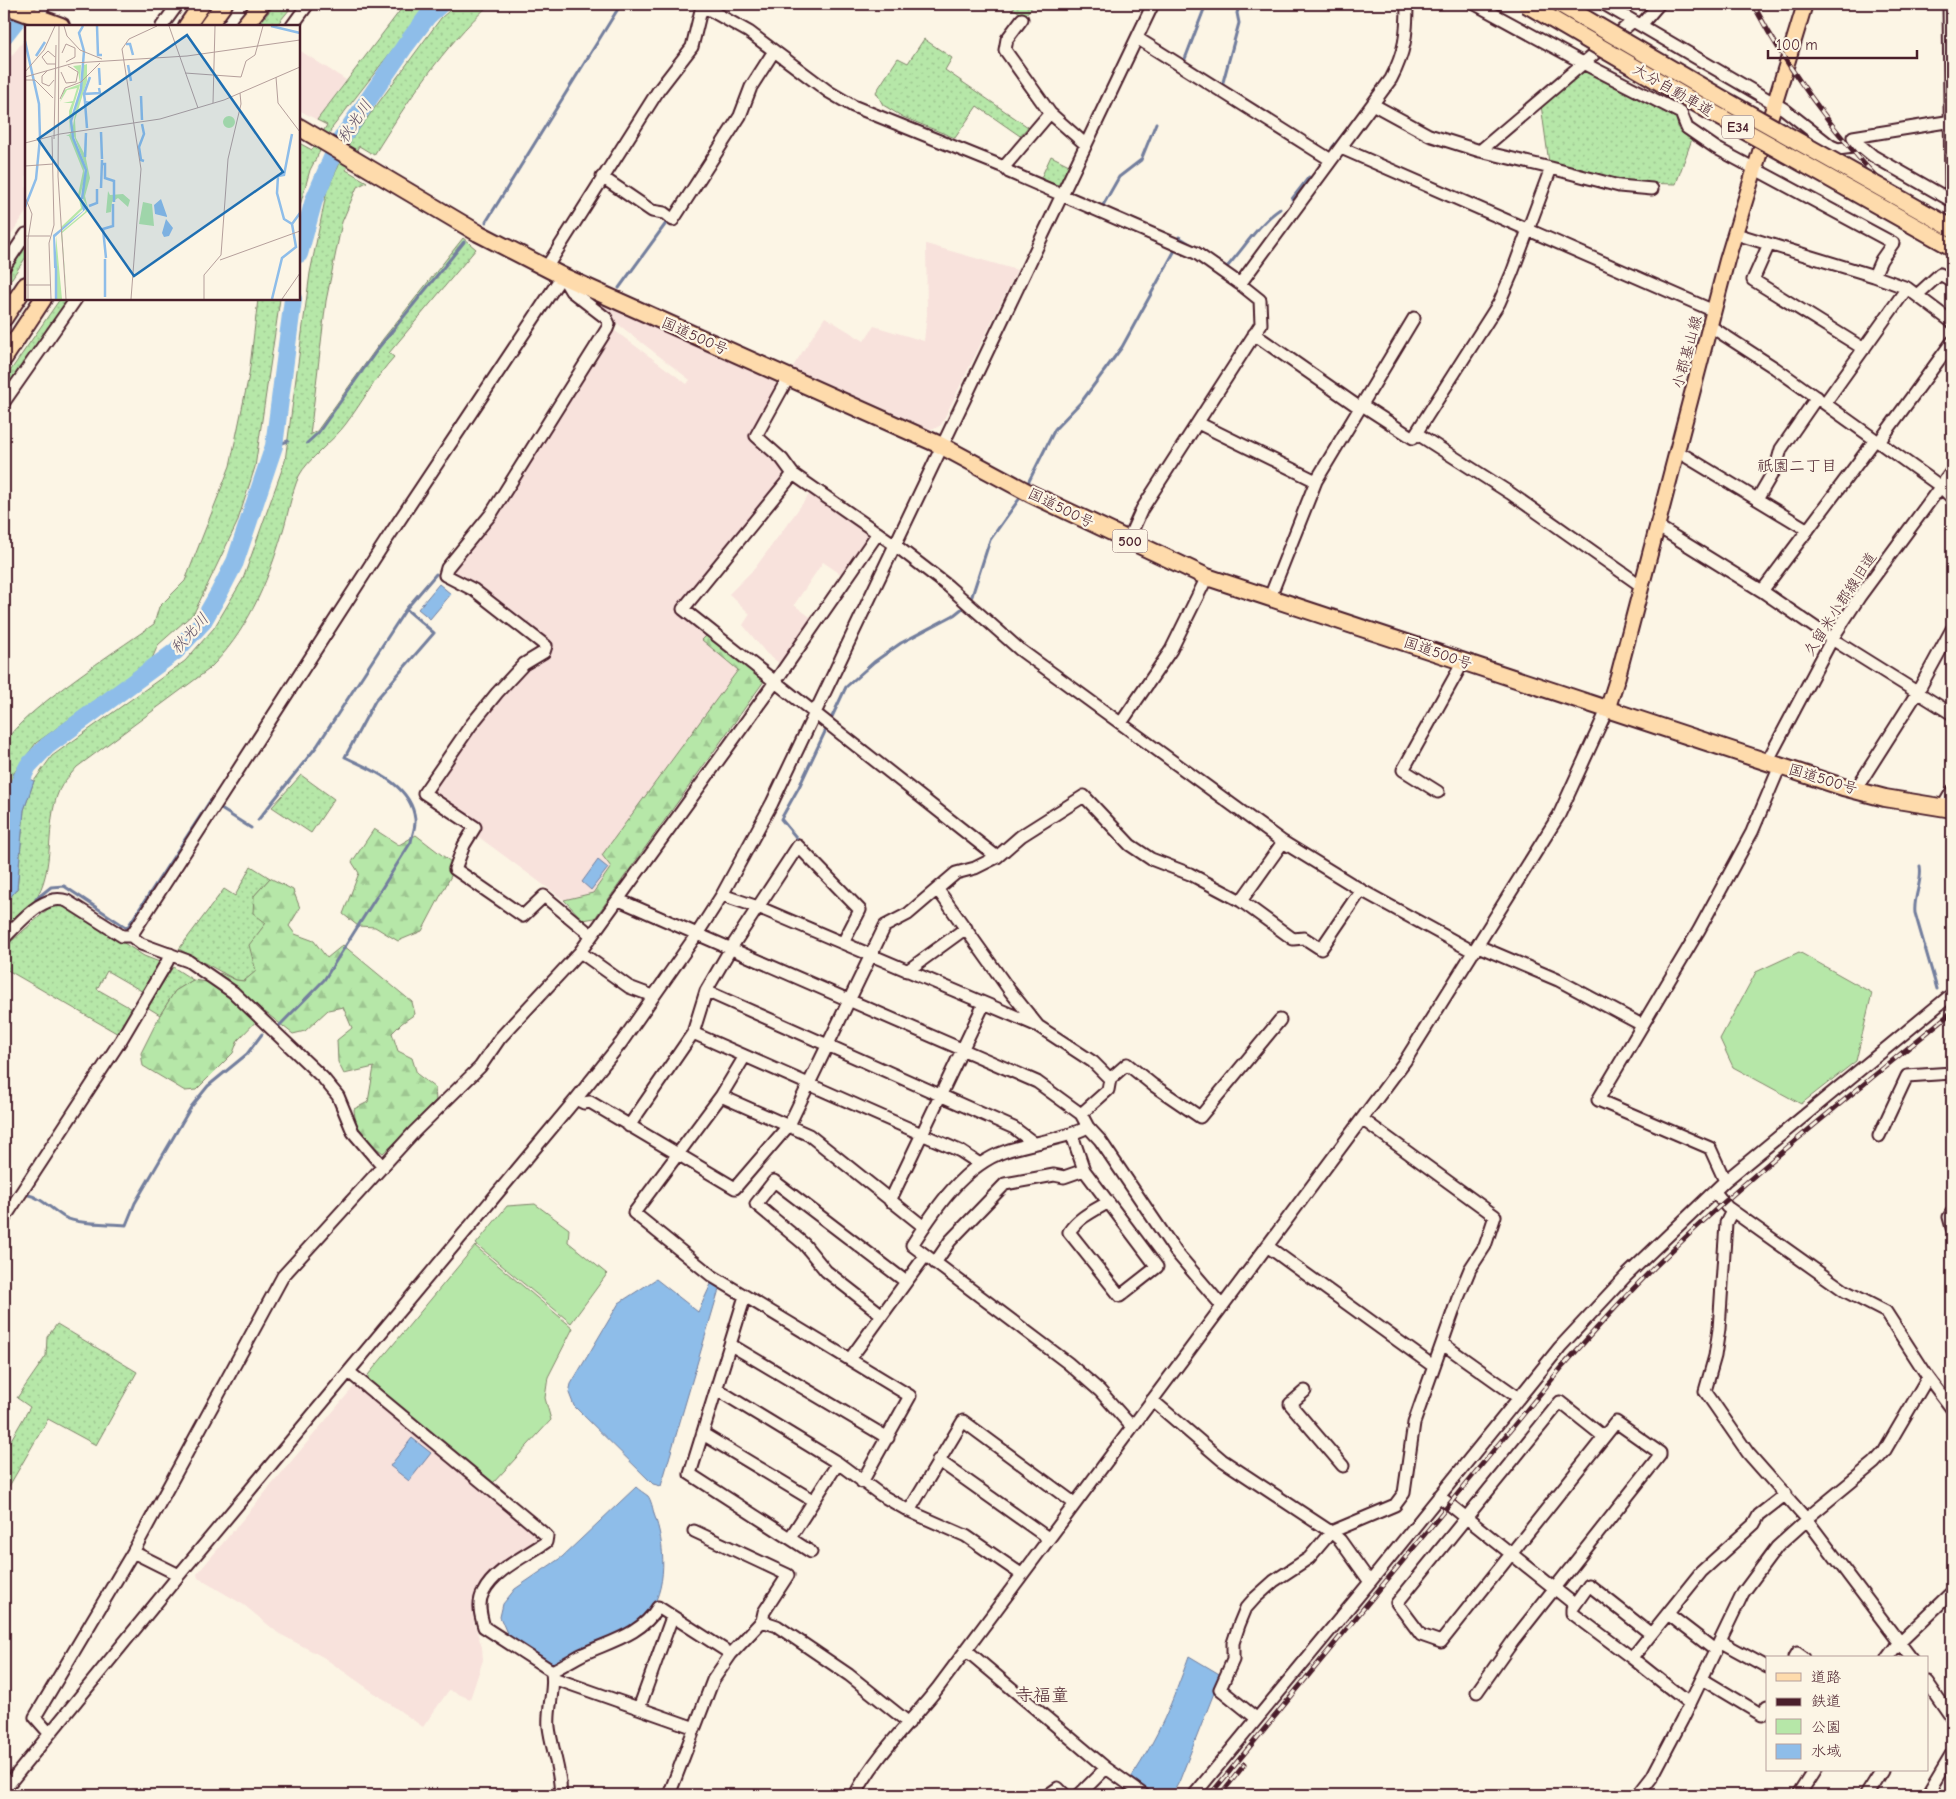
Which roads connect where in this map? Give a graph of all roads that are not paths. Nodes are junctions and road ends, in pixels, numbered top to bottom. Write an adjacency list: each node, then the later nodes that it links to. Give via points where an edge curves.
1 (45, 4): 19 (street)
2 (178, 4): 23 (street)
3 (202, 4): 24 (highway)
4 (224, 4): 25 (highway)
5 (252, 4): 26 (highway)
6 (262, 4): 27 (highway)
7 (308, 4): 28 (street)
8 (1153, 4): 29 (street)
9 (1407, 4): 33 (street, via 1406,43 1402,58)
10 (1475, 4): 31 (street)
11 (1526, 4): 54 (highway, 大分自動車道 / E34, bridge)
12 (1560, 4): 49 (highway, 大分自動車道 / E34, bridge)
13 (1604, 4): 21 (street)
14 (1659, 4): 21 (street)
15 (1805, 4): 32 (main road, 小郡基山線)
16 (1949, 4): 35 (street)
17 (4, 5): 19 (highway)
18 (701, 5): 30 (street, via 749,32); 45 (street, via 692,47 658,91)
19 (34, 17): 22 (highway)
20 (1022, 19): 34 (street, via 1007,39 1005,50)
21 (1637, 23): 31 (street); 32 (street)
22 (58, 25)
23 (163, 25)
24 (188, 25)
25 (209, 25)
26 (237, 25)
27 (245, 25)
28 (293, 25)
29 (1137, 38): 38 (street); 41 (street)
30 (774, 51): 42 (street, via 853,106); 45 (street, via 751,87 740,116 673,220)
31 (1585, 64): 40 (street); 44 (street, via 1681,113 1687,128 1745,165)
32 (1774, 104): 44 (main road, 小郡基山線); 48 (street, via 1832,146 1861,146)
33 (1374, 105): 39 (street); 40 (street, via 1429,135)
34 (1050, 113): 38 (street); 42 (street)
35 (1951, 121): 37 (street); 48 (street)
36 (300, 128): 56 (highway, 国道500号 / 500, via 478,233)
37 (1852, 137)
38 (1085, 144): 47 (street)
39 (1341, 148): 41 (street); 50 (street)
40 (1480, 151): 43 (street)
41 (1331, 160): 60 (street)
42 (1004, 167): 47 (street)
43 (1550, 168): 46 (street, via 1619,186); 50 (street)
44 (1756, 168): 51 (main road, 小郡基山線); 58 (street, via 1893,243)
45 (602, 177): 56 (street, via 573,229)
46 (1652, 189)
47 (1060, 195): 60 (street, via 1196,253); 82 (street)
48 (1952, 201)
49 (1952, 228)
50 (1528, 230): 66 (street); 80 (street, via 1499,303)
51 (1736, 234): 53 (street); 66 (main road, 小郡基山線)
52 (25, 236): 55 (street)
53 (1769, 244): 58 (street); 73 (street, via 1753,280)
54 (1952, 247)
55 (4, 267)
56 (546, 268): 57 (highway, 国道500号 / 500)
57 (562, 276): 75 (highway, 国道500号 / 500); 123 (street, via 571,291 606,318 609,324 491,514 447,568 446,575 474,590 546,646 544,652 524,664 486,706 450,752 424,793 475,827 455,869 523,916 544,896); 124 (street)
58 (1874, 276): 62 (street)
59 (1952, 282): 63 (street, via 1940,274)
60 (1240, 284): 71 (street, via 1260,300 1261,324)
61 (25, 286): 67 (highway)
62 (1907, 288): 63 (street); 73 (street)
63 (1917, 295): 69 (street)
64 (42, 300): 74 (highway)
65 (75, 300): 77 (street)
66 (1714, 311): 70 (main road, 小郡基山線)
67 (4, 318)
68 (1414, 318): 78 (street)
69 (1952, 322)
70 (1710, 326): 76 (street); 83 (main road, 小郡基山線)
71 (1254, 334): 78 (street); 79 (street)
72 (1952, 342): 81 (street)
73 (1864, 349): 76 (street)
74 (4, 358)
75 (788, 378): 82 (highway, 国道500号 / 500); 85 (street, via 756,436 782,459)
76 (1821, 400): 81 (street); 88 (street, via 1781,449 1776,467)
77 (4, 402)
78 (1361, 406): 80 (street, via 1413,438); 86 (street)
79 (1198, 423): 86 (street); 93 (street, via 1142,509)
80 (1416, 433): 96 (street, via 1510,493)
81 (1877, 441): 87 (street); 91 (street)
82 (940, 446): 93 (highway, 国道500号 / 500); 94 (street)
83 (1677, 451): 88 (street); 90 (main road, 小郡基山線)
84 (1952, 471): 87 (street, 久留米小郡線旧道)
85 (793, 474): 92 (street); 102 (street, via 683,609)
86 (1316, 481): 98 (street)
87 (1940, 486): 89 (street); 100 (street, 久留米小郡線旧道)
88 (1758, 498): 91 (street)
89 (1952, 498)
90 (1657, 526): 96 (main road, 小郡基山線); 97 (street)
91 (1808, 530): 97 (street)
92 (878, 533): 94 (street); 102 (street)
93 (1128, 540): 95 (highway, 国道500号 / 500)
94 (895, 545): 105 (street); 107 (street, via 948,586 1019,649)
95 (1207, 577): 98 (highway, 国道500号 / 500); 107 (street, via 1171,650)
96 (1640, 585): 104 (main road, 小郡基山線, via 1618,676)
97 (1762, 591): 100 (street)
98 (1270, 597): 101 (highway, 国道500号 / 500)
99 (1952, 629): 103 (street)
100 (1832, 639): 103 (street); 108 (street, 久留米小郡線旧道)
101 (1463, 662): 104 (highway, 国道500号 / 500); 111 (street, via 1403,770)
102 (775, 682): 105 (street); 118 (street)
103 (1916, 693): 106 (street); 109 (street)
104 (1606, 710): 108 (highway, 国道500号 / 500); 128 (street, via 1559,815)
105 (815, 713): 114 (street); 117 (street, via 772,803)
106 (1952, 714)
107 (1121, 723): 113 (street)
108 (1774, 764): 109 (highway, 国道500号 / 500); 139 (street, 久留米小郡線旧道, via 1752,832)
109 (1856, 789): 112 (highway, 国道500号 / 500, via 1885,798)
110 (1952, 790): 112 (street)
111 (1438, 792)
112 (1947, 809)
113 (1283, 842): 116 (street); 119 (street)
114 (997, 857): 115 (street, via 956,874); 119 (street, via 1021,836 1084,796 1130,845 1163,865 1190,874)
115 (938, 890): 121 (street); 131 (street, via 908,914 885,926)
116 (1361, 890): 119 (street, via 1321,949 1304,938 1292,939); 128 (street)
117 (722, 895): 120 (street); 122 (street)
118 (619, 900): 122 (street); 123 (street)
119 (1240, 901)
120 (758, 907): 126 (street); 126 (street, via 798,846 860,910); 127 (street)
121 (966, 928): 132 (street); 140 (street)
122 (697, 934): 127 (street); 135 (street)
123 (591, 935): 129 (street)
124 (131, 936): 125 (street, via 122,936 57,897 38,907); 130 (street, via 141,944)
125 (4, 938)
126 (843, 943): 131 (street)
127 (731, 948): 133 (street); 136 (street)
128 (1476, 949): 139 (street, via 1558,980); 152 (street, via 1405,1061)
129 (580, 952): 135 (street, via 628,987); 162 (street, via 500,1038 480,1066)
130 (170, 954): 162 (street, via 188,961 233,992 323,1078 338,1096 353,1132); 170 (street, via 121,1040)
131 (870, 955): 132 (street); 136 (street)
132 (907, 971): 137 (street)
133 (706, 991): 141 (street); 142 (street)
134 (1952, 994): 164 (street)
135 (653, 996): 150 (street, via 621,1043)
136 (849, 1001): 142 (street); 143 (street)
137 (984, 1004): 140 (street); 143 (street)
138 (1280, 1020): 146 (street, via 1200,1117 1127,1064)
139 (1642, 1025): 164 (street, 久留米小郡線旧道, via 1598,1100 1710,1148)
140 (1038, 1026): 146 (street, via 1094,1062)
141 (693, 1033): 144 (street); 154 (street)
142 (828, 1044): 147 (street); 148 (street)
143 (960, 1050): 148 (street); 151 (street, via 1037,1082)
144 (745, 1056): 147 (street); 149 (street)
145 (1952, 1073): 158 (street, via 1907,1076)
146 (1110, 1079): 151 (street, via 1108,1090)
147 (809, 1085): 153 (street); 156 (street)
148 (939, 1095): 156 (street); 159 (street, via 1014,1128)
149 (721, 1096): 153 (street); 160 (street)
150 (576, 1099): 154 (street, via 590,1102); 184 (street)
151 (1081, 1114): 155 (street)
152 (1362, 1119): 173 (street); 180 (street, via 1495,1216 1485,1246 1470,1269 1458,1298)
153 (789, 1125): 160 (street, via 735,1188); 166 (street, via 809,1134)
154 (629, 1126): 160 (street)
155 (1088, 1127): 157 (street); 178 (street, via 1176,1252)
156 (921, 1134): 161 (street, via 974,1158); 166 (street)
157 (1072, 1135): 159 (street); 163 (street)
158 (1879, 1136)
159 (1034, 1143): 161 (street)
160 (679, 1156): 177 (street, via 634,1213 712,1276)
161 (980, 1164): 171 (street, via 956,1186)
162 (382, 1167): 210 (street, via 283,1276)
163 (1084, 1170): 167 (street); 175 (street, via 1064,1177 1054,1175 1005,1184 950,1241)
164 (1725, 1181): 165 (street)
165 (1715, 1192): 168 (street); 188 (street, via 1626,1276 1560,1347)
166 (890, 1201): 171 (street)
167 (1107, 1203): 167 (street, via 1157,1267 1120,1296 1069,1232 1087,1214)
168 (1732, 1211): 185 (street, via 1845,1291 1886,1312); 199 (street, via 1726,1223 1715,1356 1705,1391 1748,1453)
169 (1952, 1212): 172 (street, via 1949,1217)
170 (4, 1219)
171 (924, 1226): 174 (street, via 912,1245)
172 (1952, 1228)
173 (1267, 1246): 178 (street); 183 (street)
174 (925, 1256): 175 (street); 176 (street)
175 (935, 1264): 191 (street, via 1068,1363)
176 (906, 1281): 179 (street); 179 (street, via 774,1181 756,1204 804,1244 826,1271)
177 (745, 1296): 181 (street); 182 (street)
178 (1222, 1306): 189 (street)
179 (881, 1314): 182 (street)
180 (1443, 1344): 183 (street); 188 (street)
181 (731, 1345): 186 (street); 194 (street)
182 (850, 1359): 194 (street, via 911,1398)
183 (1433, 1366): 207 (street, via 1414,1423 1404,1493 1394,1505)
184 (349, 1372): 214 (street); 231 (street, via 547,1536 546,1542 505,1568 482,1593 480,1610 484,1627)
185 (1928, 1377): 190 (street); 205 (street, via 1884,1452)
186 (718, 1390): 192 (street); 196 (street)
187 (1305, 1391): 197 (street, via 1290,1404)
188 (1519, 1398): 200 (street)
189 (1152, 1400): 191 (street); 207 (street, via 1222,1460)
190 (1952, 1409)
191 (1132, 1427): 202 (street)
192 (704, 1434): 201 (street); 208 (street, via 690,1474)
193 (1604, 1437): 204 (street, via 1560,1402); 212 (street); 216 (street, via 1619,1422 1660,1455)
194 (888, 1438): 198 (street)
195 (938, 1460): 202 (street, via 963,1421); 203 (street); 209 (street)
196 (838, 1464): 198 (street); 201 (street)
197 (1344, 1466)
198 (862, 1482): 203 (street)
199 (1786, 1494): 205 (street); 219 (street, via 1759,1515 1754,1524 1701,1572)
200 (1439, 1496): 204 (street); 215 (street)
201 (814, 1501): 208 (street)
202 (1074, 1503): 209 (street)
203 (909, 1511): 213 (street, via 966,1536)
204 (1465, 1517): 212 (street); 212 (street, via 1397,1602 1421,1635 1441,1642)
205 (1806, 1520): 223 (street); 224 (street, via 1777,1546 1743,1593)
206 (694, 1531): 221 (street, via 788,1575 764,1612)
207 (1331, 1532): 215 (street); 238 (street, via 1308,1558 1255,1598 1246,1608 1239,1625 1233,1643 1233,1660 1220,1689)
208 (790, 1538): 211 (street)
209 (1048, 1538): 213 (street)
210 (133, 1552): 214 (street); 242 (street, via 35,1717)
211 (812, 1552)
212 (1510, 1555): 216 (street)
213 (1022, 1574): 225 (street)
214 (179, 1576): 242 (street)
215 (1370, 1582): 238 (street)
216 (1553, 1589): 218 (street); 234 (street)
217 (1952, 1592): 223 (street)
218 (1574, 1604): 222 (street, via 1589,1585); 229 (street, via 1572,1614)
219 (1668, 1614): 222 (street); 224 (street)
220 (672, 1617): 226 (street); 231 (street, via 658,1607 634,1632 580,1655); 236 (street)
221 (762, 1621): 226 (street); 240 (street, via 777,1626 849,1675)
222 (1651, 1634): 229 (street)
223 (1900, 1642): 227 (street); 228 (street)
224 (1718, 1646): 230 (street); 232 (street)
225 (966, 1650): 240 (street); 244 (street)
226 (731, 1654): 241 (street, via 713,1680)
227 (1890, 1656)
228 (1910, 1656)
229 (1632, 1658): 235 (street)
230 (1766, 1667)
231 (553, 1675): 236 (street); 248 (street, via 548,1710)
232 (1702, 1679): 235 (street); 237 (street, via 1762,1715)
233 (1928, 1683): 239 (street)
234 (1477, 1692)
235 (1690, 1704): 256 (street, via 1652,1777)
236 (639, 1708): 241 (street)
237 (1766, 1708)
238 (1256, 1718): 255 (street)
239 (1952, 1718)
240 (909, 1724): 250 (street, via 891,1741)
241 (695, 1728): 249 (street)
242 (49, 1733): 247 (street)
243 (1952, 1753): 259 (street)
244 (1106, 1768): 253 (street); 254 (street)
245 (1814, 1772): 257 (street)
246 (1881, 1772): 258 (street)
247 (4, 1790)
248 (560, 1795)
249 (669, 1795)
250 (855, 1795)
251 (1048, 1795): 252 (street, via 1058,1788)
252 (1065, 1795)
253 (1079, 1795)
254 (1144, 1795)
255 (1194, 1795)
256 (1638, 1795)
257 (1799, 1795)
258 (1866, 1795)
259 (1927, 1795)

